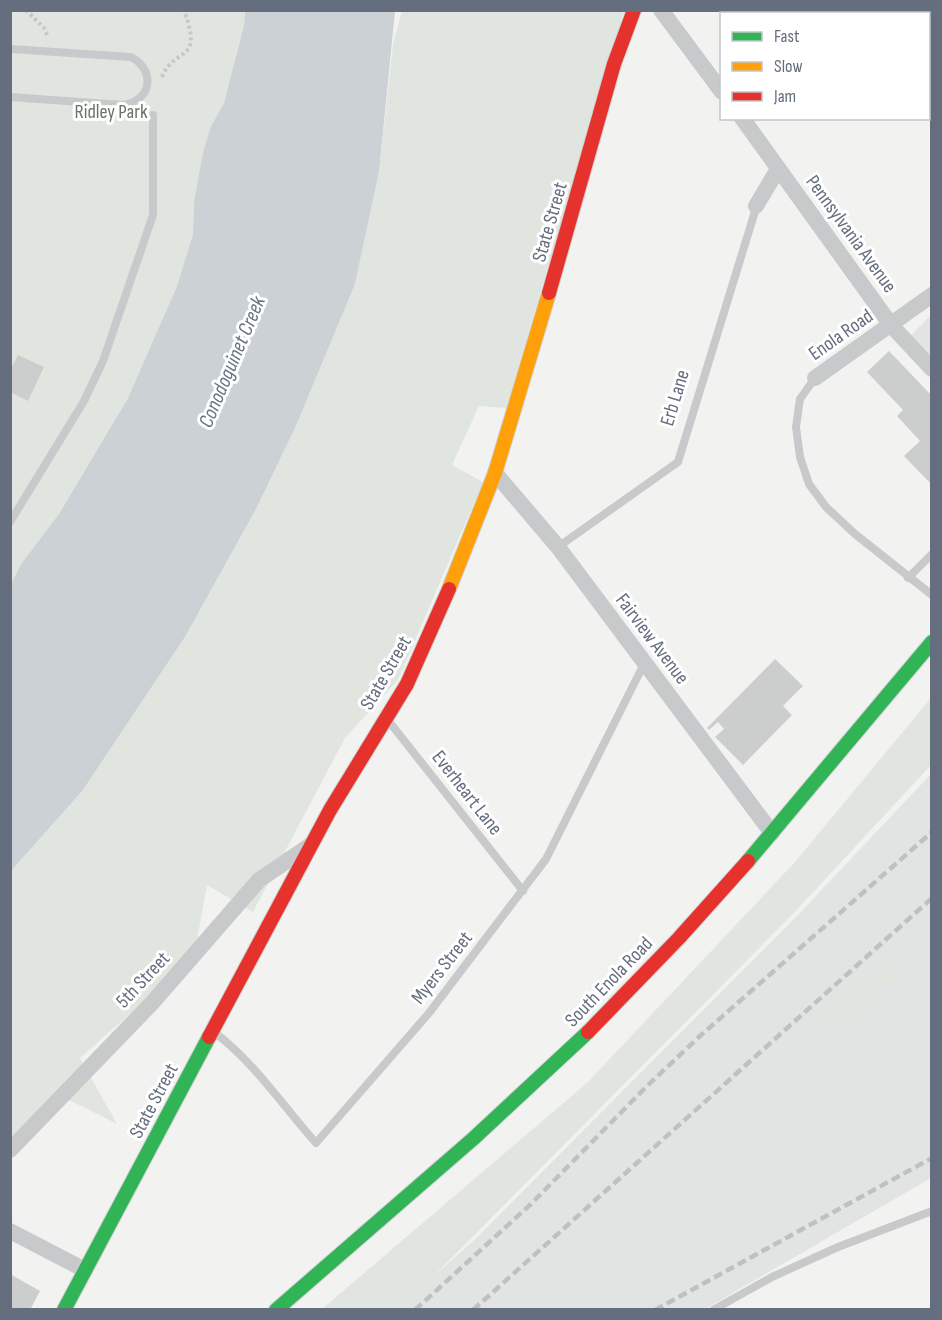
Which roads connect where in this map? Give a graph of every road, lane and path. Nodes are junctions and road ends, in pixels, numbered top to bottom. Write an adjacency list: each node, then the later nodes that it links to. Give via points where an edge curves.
1 (26, 10): 5 (path, via 44,28)
2 (184, 10): 7 (path, via 190,27 189,49 185,56 168,65)
3 (634, 10): 18 (main road, State Street, via 614,64)
4 (661, 10): 8 (street)
5 (50, 43)
6 (10, 49): 9 (lane, via 131,57 139,61 148,80 147,91 132,104)
7 (161, 81)
8 (720, 89)
9 (10, 97)
10 (153, 115): 19 (lane, via 153,214 104,361)
11 (743, 120): 12 (street, Pennsylvania Avenue)
12 (775, 163): 13 (street, Erb Lane); 15 (street, Pennsylvania Avenue)
13 (756, 206): 20 (lane, Erb Lane, via 678,462)
14 (932, 295): 15 (street, Enola Road)
15 (891, 325): 16 (street, Pennsylvania Avenue); 17 (street, Enola Road)
16 (932, 369)
17 (815, 378): 22 (lane, via 800,399 796,427 800,457 810,484 826,507)
18 (495, 473): 20 (street, Fairview Avenue); 26 (main road, State Street, via 433,629)
19 (10, 522)
20 (558, 548): 25 (street, Fairview Avenue)
21 (932, 554): 22 (lane)
22 (908, 578): 23 (lane)
23 (932, 595)
24 (932, 642): 27 (main road, South Enola Road)
25 (644, 664): 27 (street, Fairview Avenue); 29 (lane, Myers Street, via 546,859)
26 (385, 717): 28 (main road, State Street); 29 (lane, Everheart Lane)
27 (772, 833): 36 (main road, South Enola Road, via 694,922 589,1031 463,1148)
28 (312, 845): 30 (main road, State Street); 31 (street, 5th Street, via 259,880 152,1003)
29 (523, 891): 30 (lane, Myers Street, via 429,1013 316,1143 263,1076)
30 (213, 1032): 34 (main road, State Street)
31 (10, 1150)
32 (932, 1211): 37 (lane, via 838,1247)
33 (10, 1231): 34 (street)
34 (85, 1270): 35 (main road, State Street)
35 (64, 1310)
36 (276, 1310)
37 (713, 1310)

